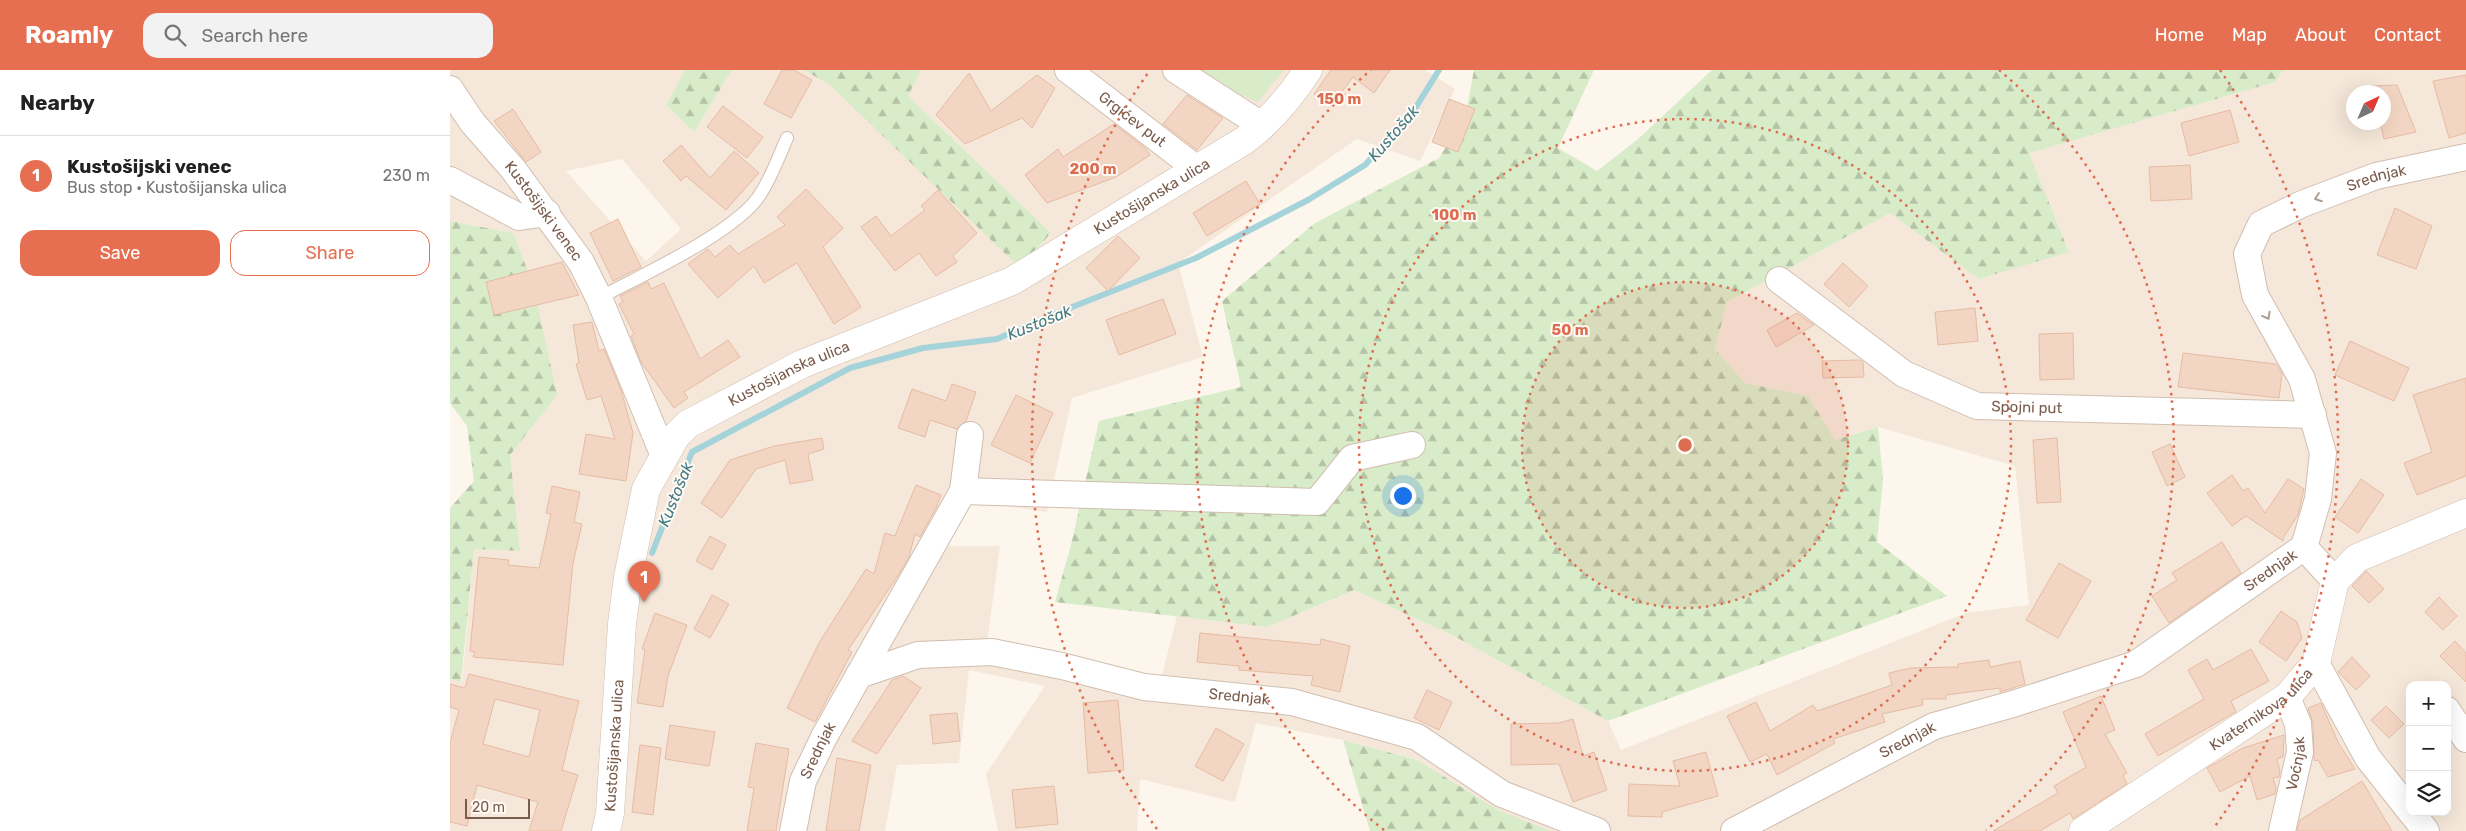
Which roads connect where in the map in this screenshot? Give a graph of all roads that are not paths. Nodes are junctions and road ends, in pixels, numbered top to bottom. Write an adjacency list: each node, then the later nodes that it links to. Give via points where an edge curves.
1 (1068, 70): 8 (street, Grgićev put)
2 (1176, 70): 5 (street)
3 (1308, 70): 5 (street, Kustošijanska ulica, via 1286,103)
4 (450, 89): 10 (street, Kustošijski venec, via 472,122)
5 (1263, 126): 8 (street, Kustošijanska ulica)
6 (787, 138): 12 (lane, via 761,194 745,213 698,244)
7 (2466, 157): 13 (street, Srednjak, one-way to 13, via 2376,176 2302,204 2261,224 2247,254 2255,295 2302,379)
8 (1197, 169): 16 (street, Kustošijanska ulica, via 1012,281 802,364 688,424)
9 (450, 180): 10 (street, via 519,217)
10 (547, 213): 12 (street, Kustošijski venec, via 581,262)
11 (1779, 280): 13 (street, Spojni put, via 1904,374 1976,406)
12 (599, 298): 16 (street, Kustošijski venec)
13 (2313, 416): 19 (street, Srednjak, via 2323,453 2318,499)
14 (970, 435): 17 (street, Srednjak)
15 (1412, 444): 17 (street, via 1352,458 1317,502)
16 (664, 456): 28 (street, Kustošijanska ulica, via 646,489 628,577)
17 (963, 492): 22 (street, Srednjak)
18 (2466, 513): 20 (street, via 2358,558)
19 (2304, 548): 20 (street); 31 (street, Srednjak, via 2136,664 1934,726)
20 (2335, 581): 21 (street, Kvaternikova ulica)
21 (2316, 663): 23 (street, Kvaternikova ulica); 26 (street, via 2368,758)
22 (859, 675): 29 (street, Srednjak, via 803,781); 30 (street, Srednjak, via 918,655 992,652 1144,687 1292,702 1417,737 1502,794)
23 (2287, 697): 32 (street, Kvaternikova ulica); 33 (street, Voćnjak, via 2298,724 2300,752)
24 (2451, 716): 25 (street)
25 (2466, 739)
26 (2406, 807)
27 (2413, 816): 34 (street)
28 (606, 831)
29 (793, 831)
30 (1597, 831)
31 (1734, 831)
32 (2083, 831)
33 (2282, 831)
34 (2426, 831)

